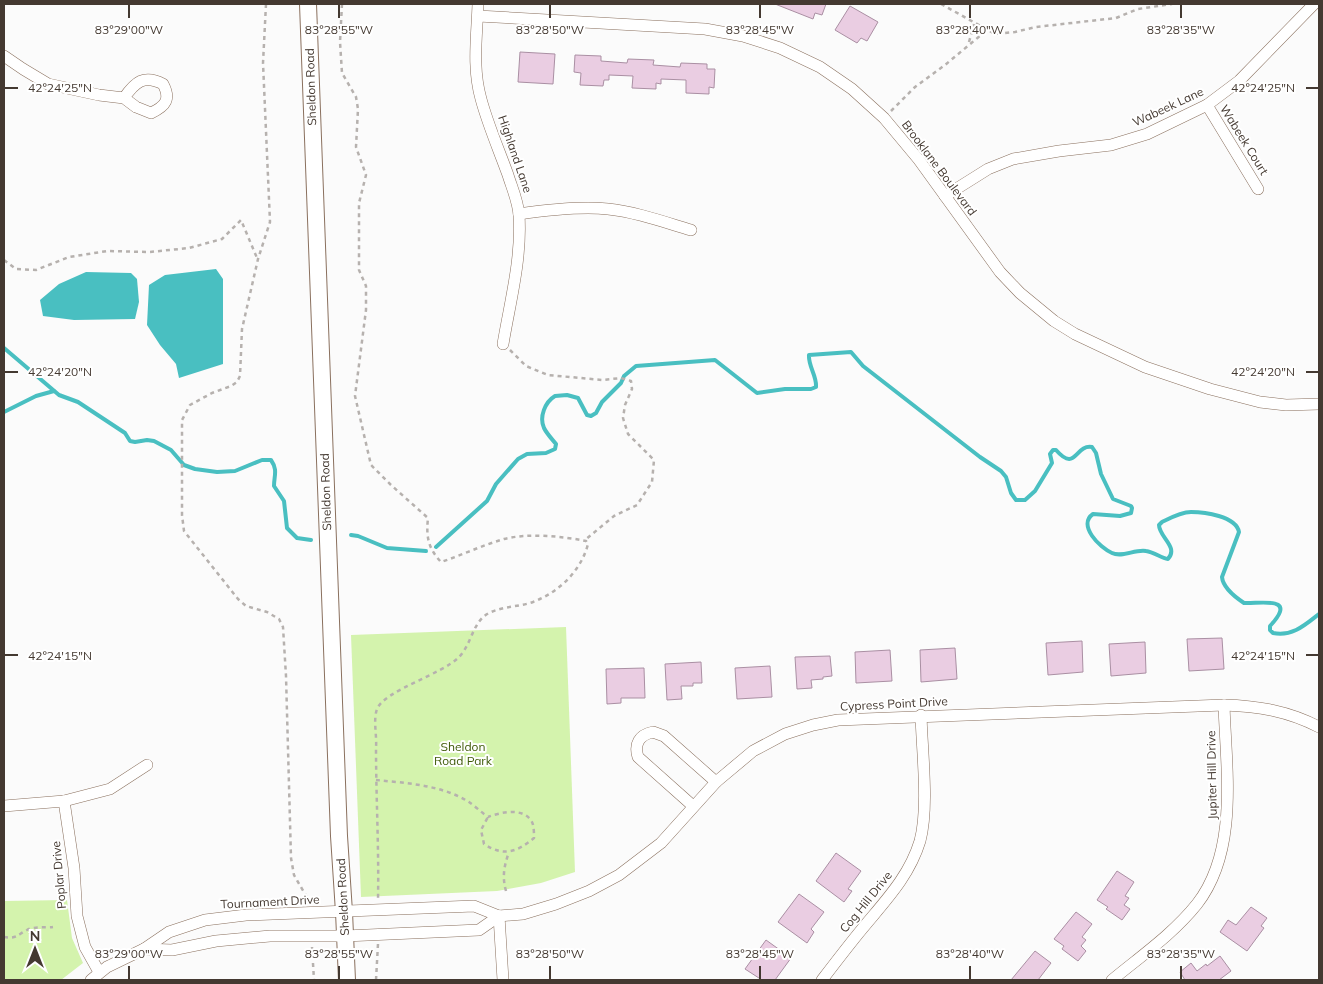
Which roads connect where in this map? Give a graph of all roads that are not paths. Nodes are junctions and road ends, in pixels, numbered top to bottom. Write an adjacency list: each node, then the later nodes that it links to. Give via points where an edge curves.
1 (308, 4): 21 (main road, Sheldon Road)
2 (1314, 4): 6 (street, Wabeek Lane, via 1239,81)
3 (478, 10): 8 (street, Brooklane Boulevard, via 705,29 743,36 780,48 820,67 884,118); 9 (street, Highland Lane, via 478,84)
4 (4, 56): 5 (street, via 48,84)
5 (124, 98)
6 (1207, 105): 7 (street, Wabeek Court); 8 (street, Wabeek Lane, via 1147,134 1111,145 1013,159 988,169)
7 (1258, 189)
8 (945, 196): 12 (street, Brooklane Boulevard, via 1000,272 1020,293 1075,334 1145,367 1210,390 1286,406)
9 (519, 214): 10 (street, via 608,209 638,214); 11 (street, Highland Lane, via 516,265)
10 (691, 230)
11 (503, 344)
12 (1319, 404)
13 (1224, 705): 14 (street, Cypress Point Drive); 15 (street, Cypress Point Drive, via 1265,708); 29 (street, Jupiter Hill Drive, via 1227,822 1214,874 1198,903 1185,918)
14 (921, 716): 17 (street, Cypress Point Drive, via 853,718 813,725 753,751); 28 (street, Cog Hill Drive, via 924,808 920,840 894,892)
15 (1319, 727)
16 (146, 765): 18 (street, via 110,789)
17 (716, 782): 20 (street, Cypress Point Drive); 20 (street, via 664,736 653,732 641,737 637,743 638,757)
18 (64, 801): 19 (street); 25 (street, Poplar Drive, via 77,916)
19 (4, 806)
20 (693, 806): 22 (street, Cypress Point Drive, via 661,843 590,892 523,914)
21 (344, 912): 22 (street, Cypress Point Drive, via 474,906); 23 (main road, Sheldon Road); 24 (street, Tournament Drive, via 246,915 205,920 169,932)
22 (499, 916): 23 (street, Cypress Point Drive, via 479,930); 27 (street)
23 (345, 936): 24 (street, Tournament Drive, via 270,936 216,941 172,950); 26 (main road, Sheldon Road)
24 (144, 949): 25 (street, Tournament Drive)
25 (95, 976)
26 (347, 980)
27 (503, 980)
28 (822, 980)
29 (1112, 980)

